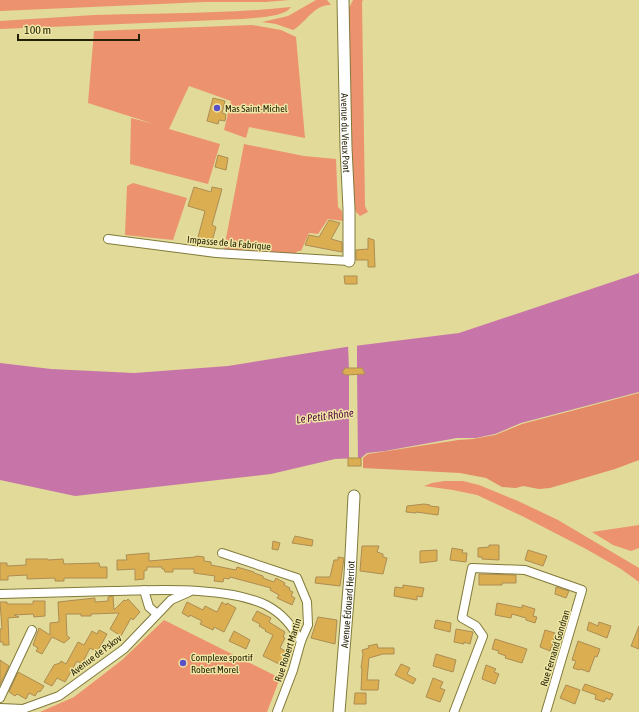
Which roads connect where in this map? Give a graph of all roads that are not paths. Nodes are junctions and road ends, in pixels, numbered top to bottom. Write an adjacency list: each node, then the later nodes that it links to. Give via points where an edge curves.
1 (342, 2): 3 (street, Avenue du Vieux Pont)
2 (108, 239): 3 (street, Impasse de la Fabrique, via 216,253)
3 (349, 261)
4 (354, 496): 15 (street, Avenue Édouard Herriot)
5 (222, 553): 11 (street, Rue Robert Martin, via 297,578 307,602 309,617)
6 (144, 590): 7 (street, Avenue de Pskov); 8 (street, Avenue de Pskov); 9 (street, via 149,607)
7 (191, 591): 9 (street, Avenue de Pskov, via 171,600); 11 (street, Avenue de Pskov, via 221,593 265,605 283,616)
8 (0, 594)
9 (156, 614): 13 (street, Avenue de Pskov, via 124,649 59,696 24,708)
10 (32, 630): 12 (street)
11 (301, 642): 14 (street, Rue Robert Martin)
12 (0, 698)
13 (0, 708)
14 (277, 712)
15 (339, 712)
16 (454, 712): 17 (street, Rue Fernand Gondran, via 482,636 476,626 462,618 472,568 525,570 582,590)
17 (546, 712)

